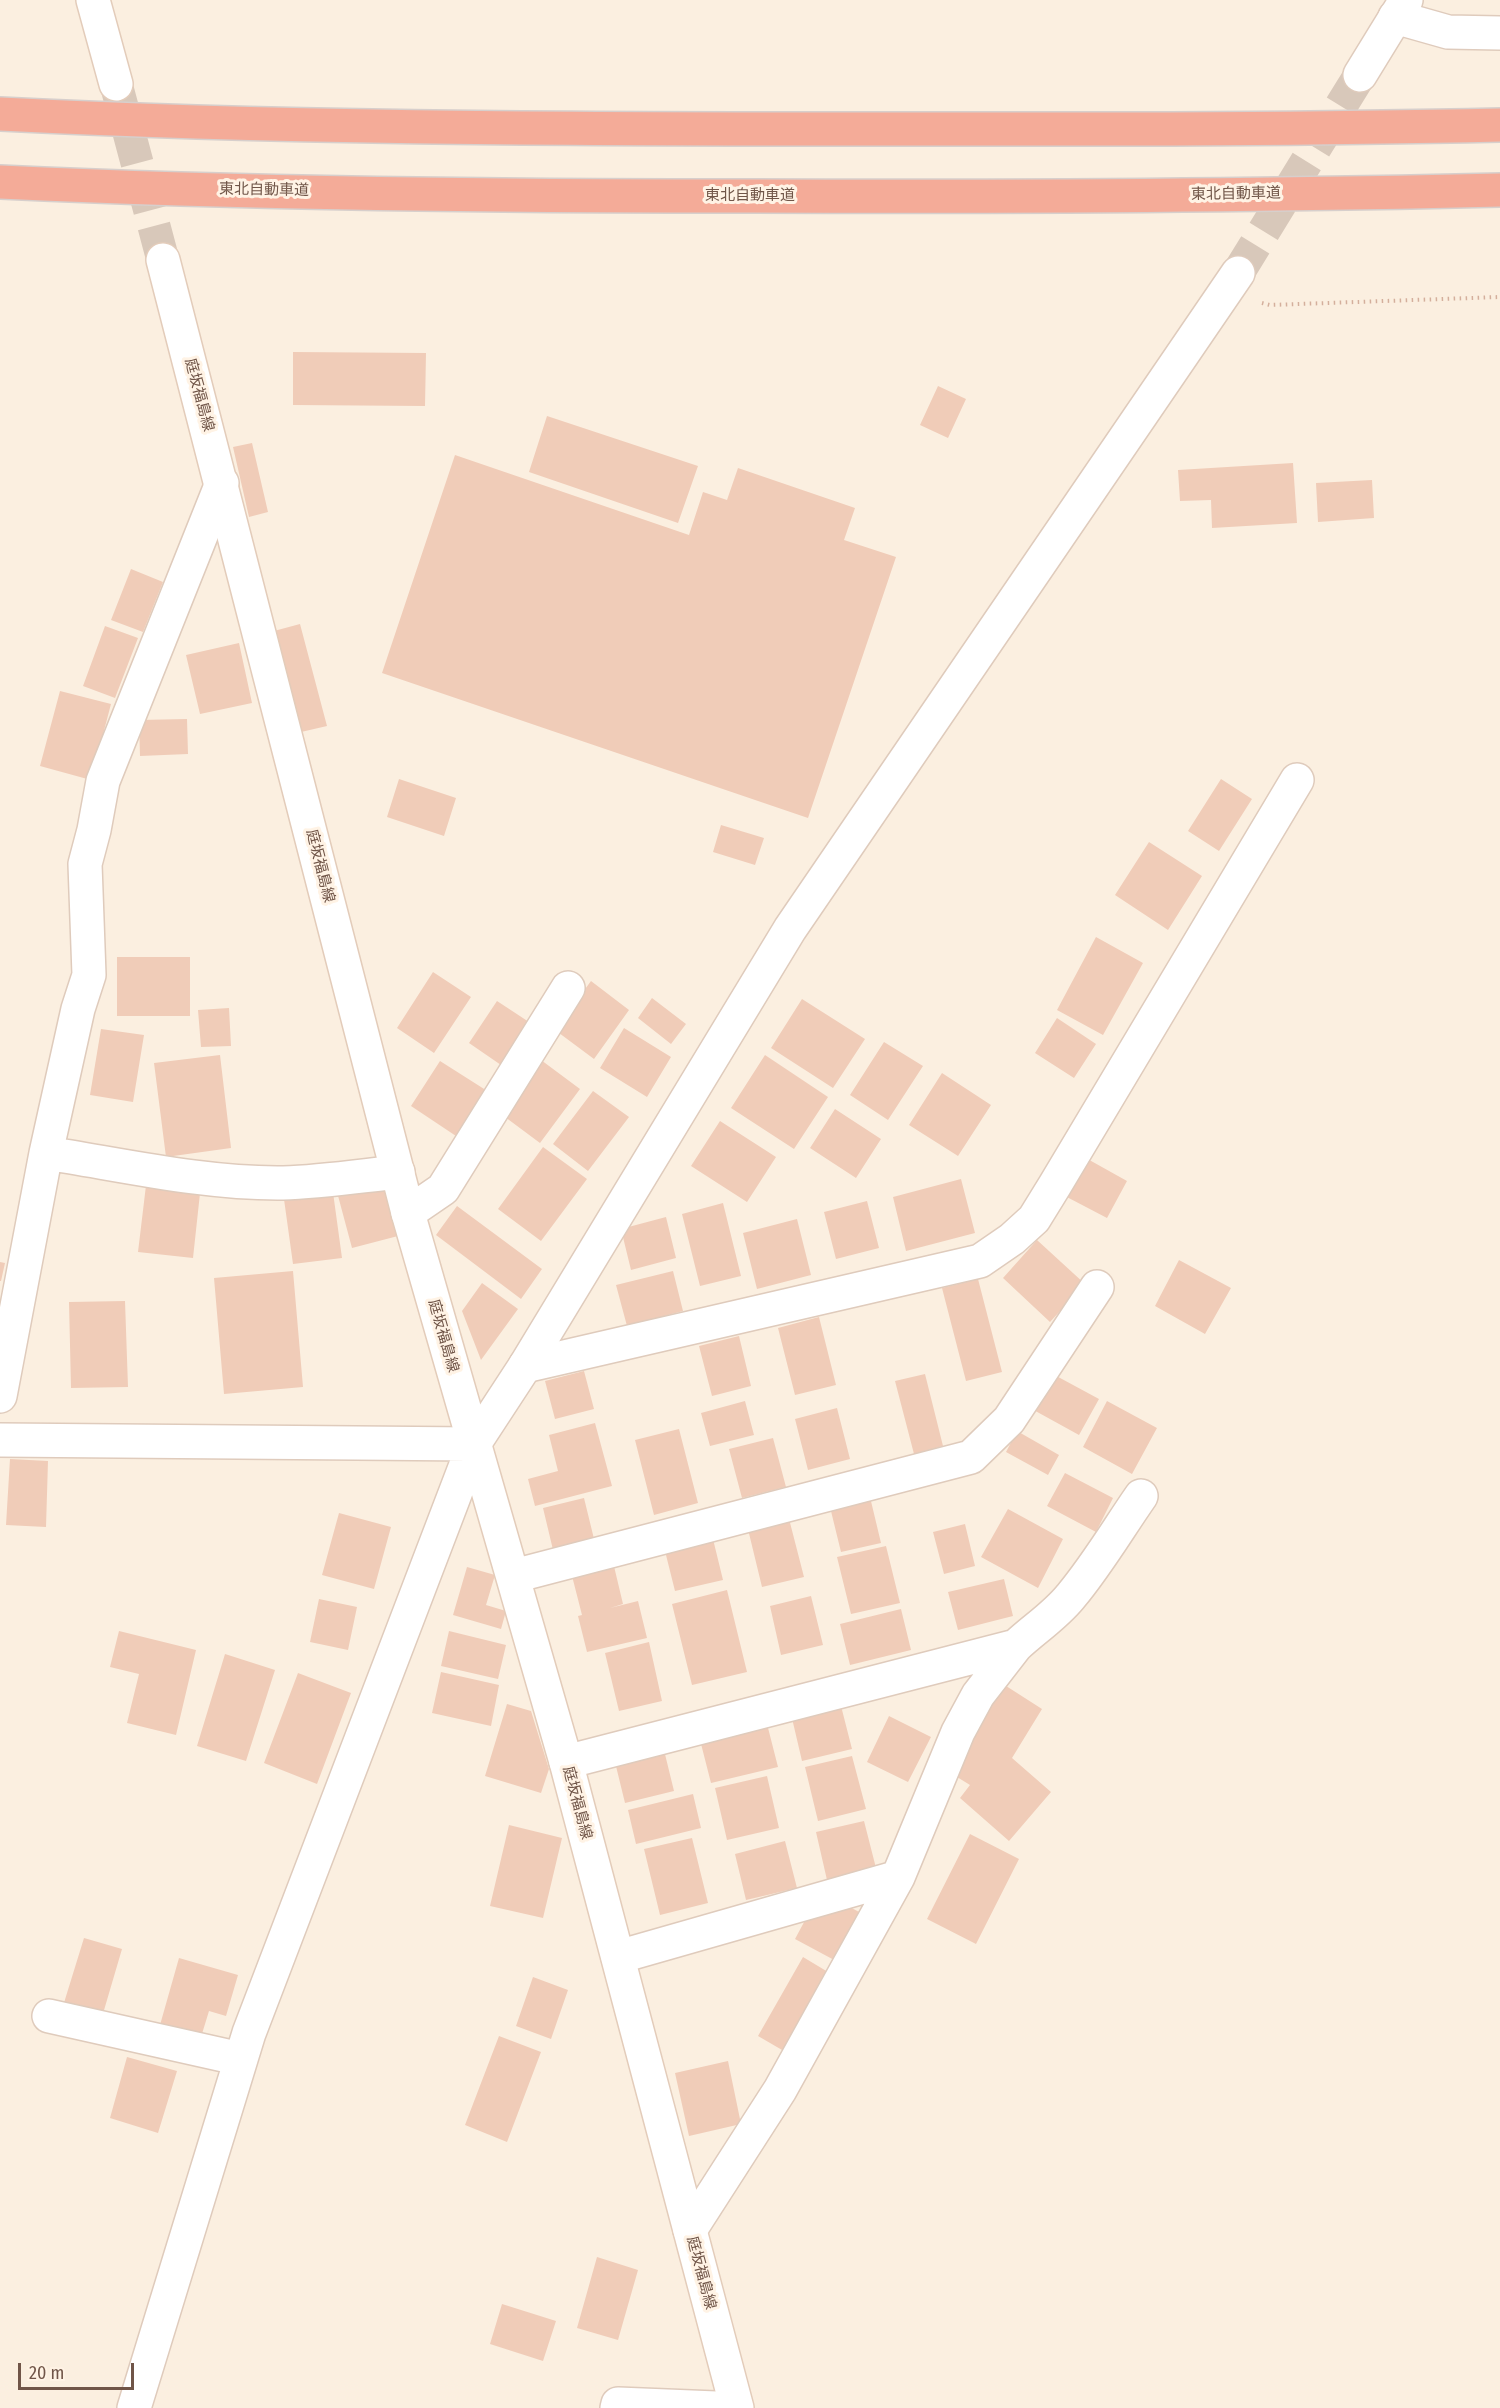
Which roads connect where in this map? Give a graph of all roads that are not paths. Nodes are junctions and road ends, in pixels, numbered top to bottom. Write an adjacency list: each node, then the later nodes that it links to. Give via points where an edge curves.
1 (93, 0): 5 (street)
2 (1400, 8): 3 (street, via 1448,32); 4 (street)
3 (1500, 33)
4 (1360, 75)
5 (116, 84)
6 (0, 114): 7 (highway, via 550,129)
7 (1500, 125)
8 (0, 182): 9 (highway, 東北自動車道, via 583,196 1014,197)
9 (1500, 190)
10 (163, 260): 12 (street, 庭坂福島線)
11 (1231, 284): 19 (street, via 790,929)
12 (222, 483): 15 (street, via 103,781 85,864 89,975); 16 (street, 庭坂福島線)
13 (1297, 780): 19 (street, via 1034,1219 1012,1239 980,1261)
14 (568, 988): 17 (street, via 443,1190)
15 (46, 1153): 16 (street, via 254,1182 285,1183); 20 (street)
16 (398, 1172): 17 (street, 庭坂福島線)
17 (408, 1213): 22 (street, 庭坂福島線)
18 (1096, 1287): 24 (street, via 1009,1420 970,1457)
19 (525, 1366): 22 (street)
20 (0, 1396)
21 (0, 1440): 22 (street)
22 (474, 1444): 24 (street, 庭坂福島線); 30 (street)
23 (1141, 1496): 25 (street, via 1072,1596)
24 (514, 1576): 26 (street, 庭坂福島線)
25 (1016, 1646): 26 (street); 27 (street, via 978,1695 958,1732)
26 (566, 1762): 28 (street, 庭坂福島線)
27 (898, 1876): 28 (street); 31 (street, via 780,2090)
28 (618, 1956): 31 (street, 庭坂福島線)
29 (49, 2016): 30 (street)
30 (241, 2059): 32 (street)
31 (690, 2230): 35 (street, 庭坂福島線)
32 (134, 2408)
33 (617, 2408): 34 (street, via 618,2404)
34 (716, 2408)
35 (737, 2408)

